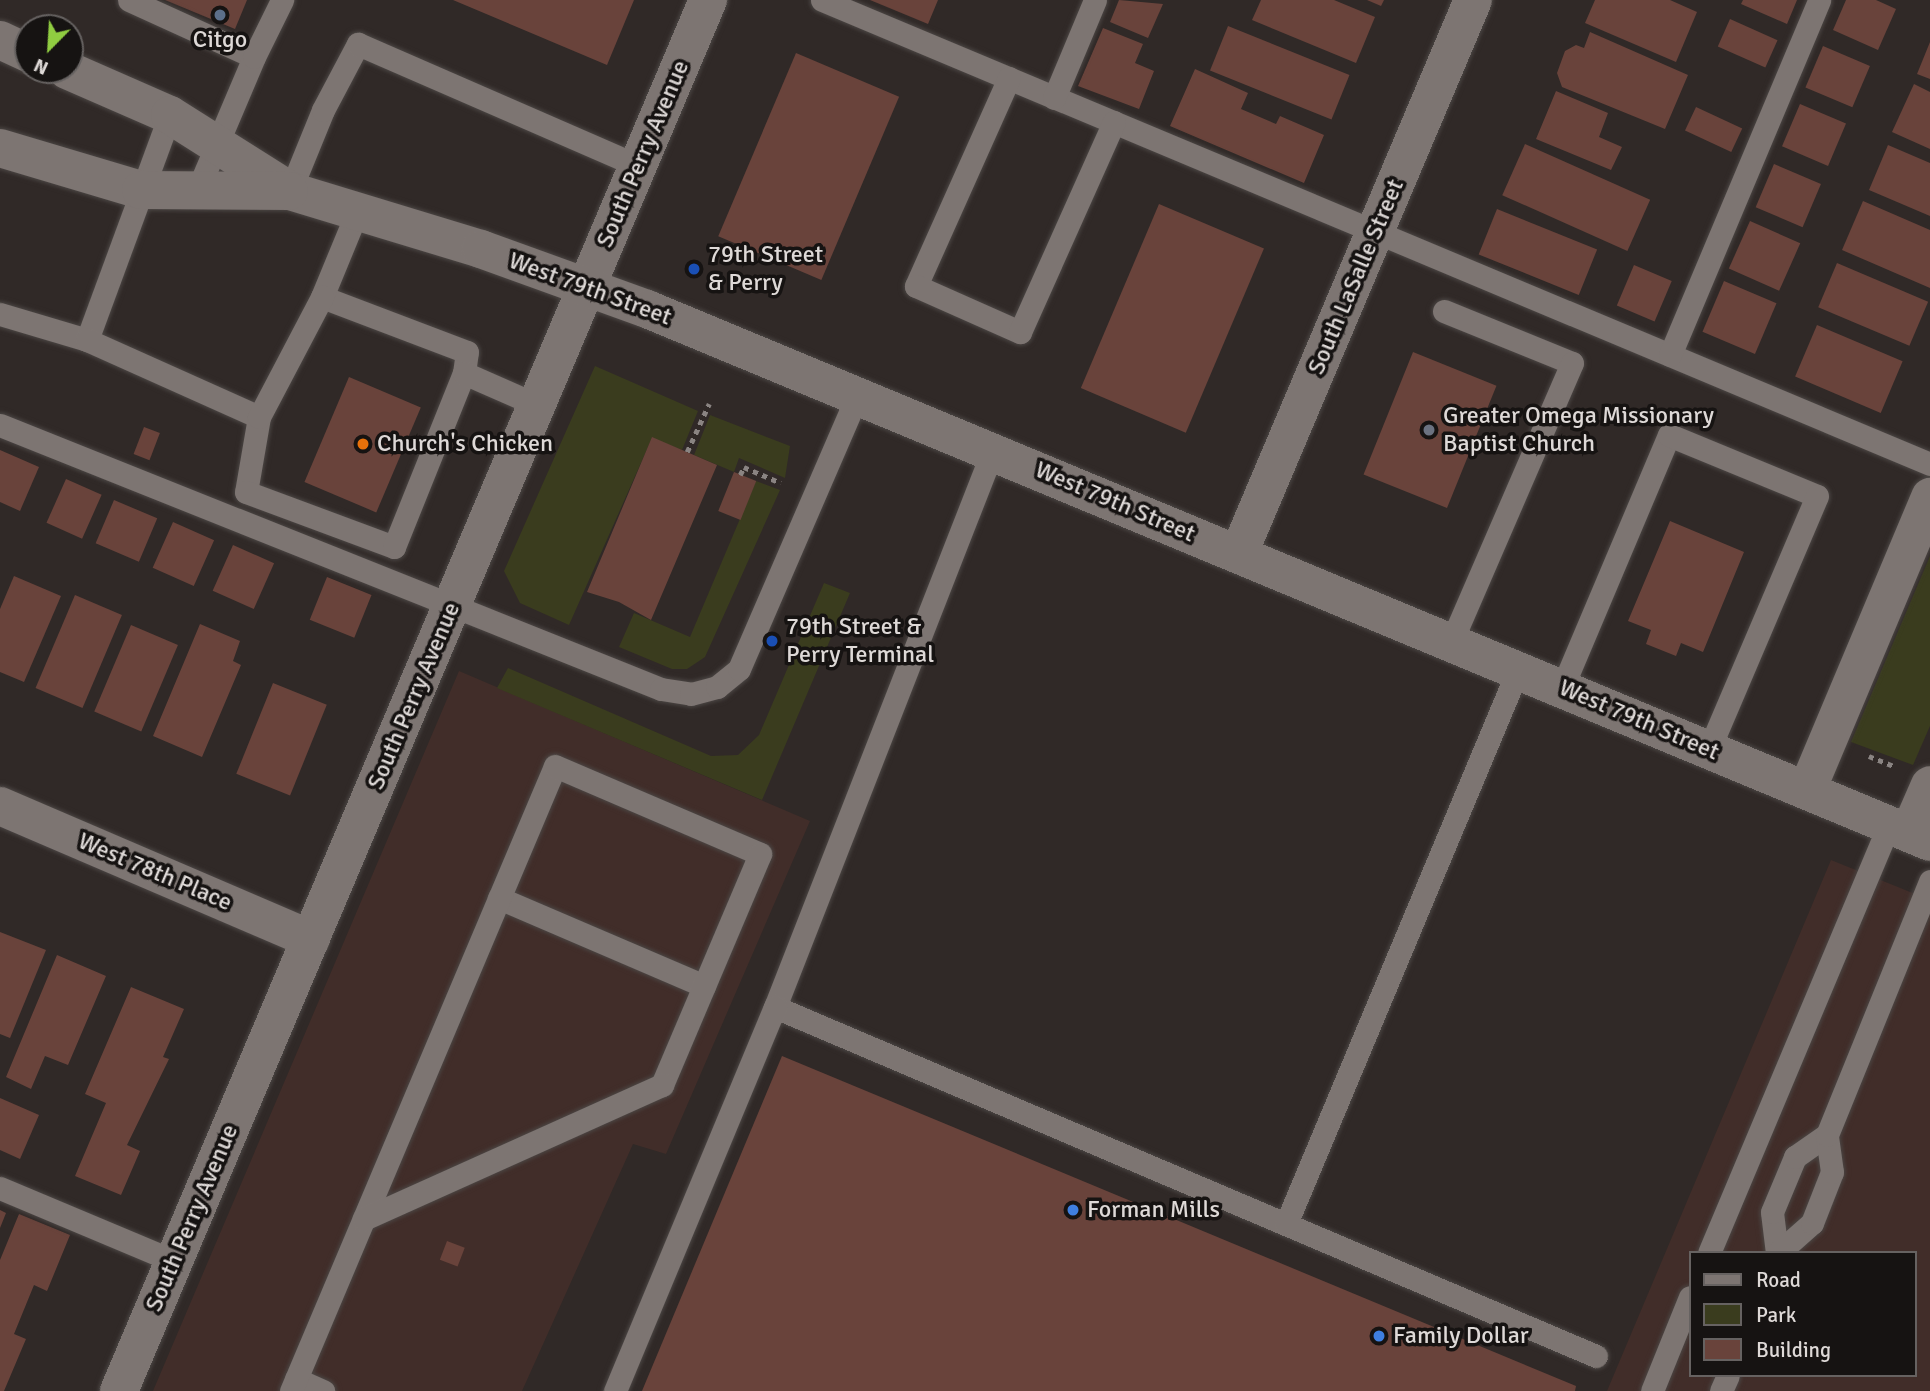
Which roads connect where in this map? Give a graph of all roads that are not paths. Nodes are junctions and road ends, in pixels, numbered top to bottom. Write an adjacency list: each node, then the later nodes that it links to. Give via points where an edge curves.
1 (129, 0): 8 (lane)
2 (282, 0): 8 (lane)
3 (708, 0): 16 (street, South Perry Avenue)
4 (822, 0): 10 (lane)
5 (1095, 0): 11 (lane)
6 (1473, 0): 21 (street, South LaSalle Street)
7 (1819, 0): 27 (lane)
8 (254, 57): 14 (lane)
9 (84, 77): 12 (street, West 79th Street)
10 (1009, 78): 11 (lane); 13 (lane, via 916,286 1020,332)
11 (1054, 97): 13 (lane)
12 (170, 115): 14 (street, West 79th Street); 18 (lane)
13 (1114, 122): 21 (lane)
14 (216, 145): 17 (lane); 19 (street, West 79th Street)
15 (0, 148): 18 (street, West 79th Street)
16 (638, 166): 19 (lane, via 358,44 323,110); 22 (street, South Perry Avenue)
17 (198, 189): 18 (street, West 79th Street); 19 (street, West 79th Street)
18 (141, 190): 26 (lane)
19 (290, 191): 20 (street, West 79th Street)
20 (357, 212): 22 (street, West 79th Street); 23 (lane)
21 (1375, 232): 27 (lane); 36 (street, South LaSalle Street)
22 (586, 287): 29 (street, West 79th Street); 30 (street, South Perry Avenue)
23 (322, 297): 28 (lane, via 467,352); 31 (lane)
24 (1444, 311): 38 (lane, via 1572,363)
25 (0, 314): 26 (lane)
26 (87, 340): 31 (lane)
27 (1670, 355): 34 (lane)
28 (464, 373): 30 (lane); 31 (lane, via 394,547 246,492)
29 (857, 396): 33 (street, West 79th Street); 37 (lane, via 756,636 739,669 717,687 691,694 661,689)
30 (537, 405): 37 (street, South Perry Avenue)
31 (259, 417)
32 (0, 425): 37 (lane)
33 (993, 450): 36 (street, West 79th Street); 50 (lane)
34 (1930, 464)
35 (1930, 497): 43 (street)
36 (1239, 553): 38 (street, West 79th Street)
37 (452, 605): 48 (street, South Perry Avenue)
38 (1451, 642): 39 (street, West 79th Street)
39 (1518, 670): 40 (street, West 79th Street); 54 (lane)
40 (1562, 688): 41 (street, West 79th Street); 41 (lane, via 1669,435 1817,496)
41 (1709, 749): 43 (street, West 79th Street)
42 (1916, 777): 45 (street)
43 (1807, 790): 45 (street, West 79th Street)
44 (0, 806): 48 (street, West 78th Place)
45 (1909, 833): 55 (lane)
46 (1930, 881): 51 (lane)
47 (499, 898): 49 (lane); 49 (lane, via 555,766 760,855); 53 (lane)
48 (311, 939): 58 (street, South Perry Avenue)
49 (704, 986): 53 (lane, via 662,1085)
50 (775, 1007): 54 (lane); 64 (lane)
51 (1827, 1135): 56 (lane, via 1795,1157 1772,1212); 57 (lane, via 1832,1172 1812,1223)
52 (0, 1188): 58 (lane)
53 (364, 1219): 61 (lane)
54 (1286, 1224): 60 (lane)
55 (1710, 1251)
56 (1777, 1251)
57 (1779, 1251)
58 (174, 1261): 62 (street, South Perry Avenue)
59 (1688, 1302): 65 (lane)
60 (1596, 1356)
61 (294, 1385): 63 (lane)
62 (119, 1391)
63 (323, 1391)
64 (615, 1391)
65 (1652, 1391)

